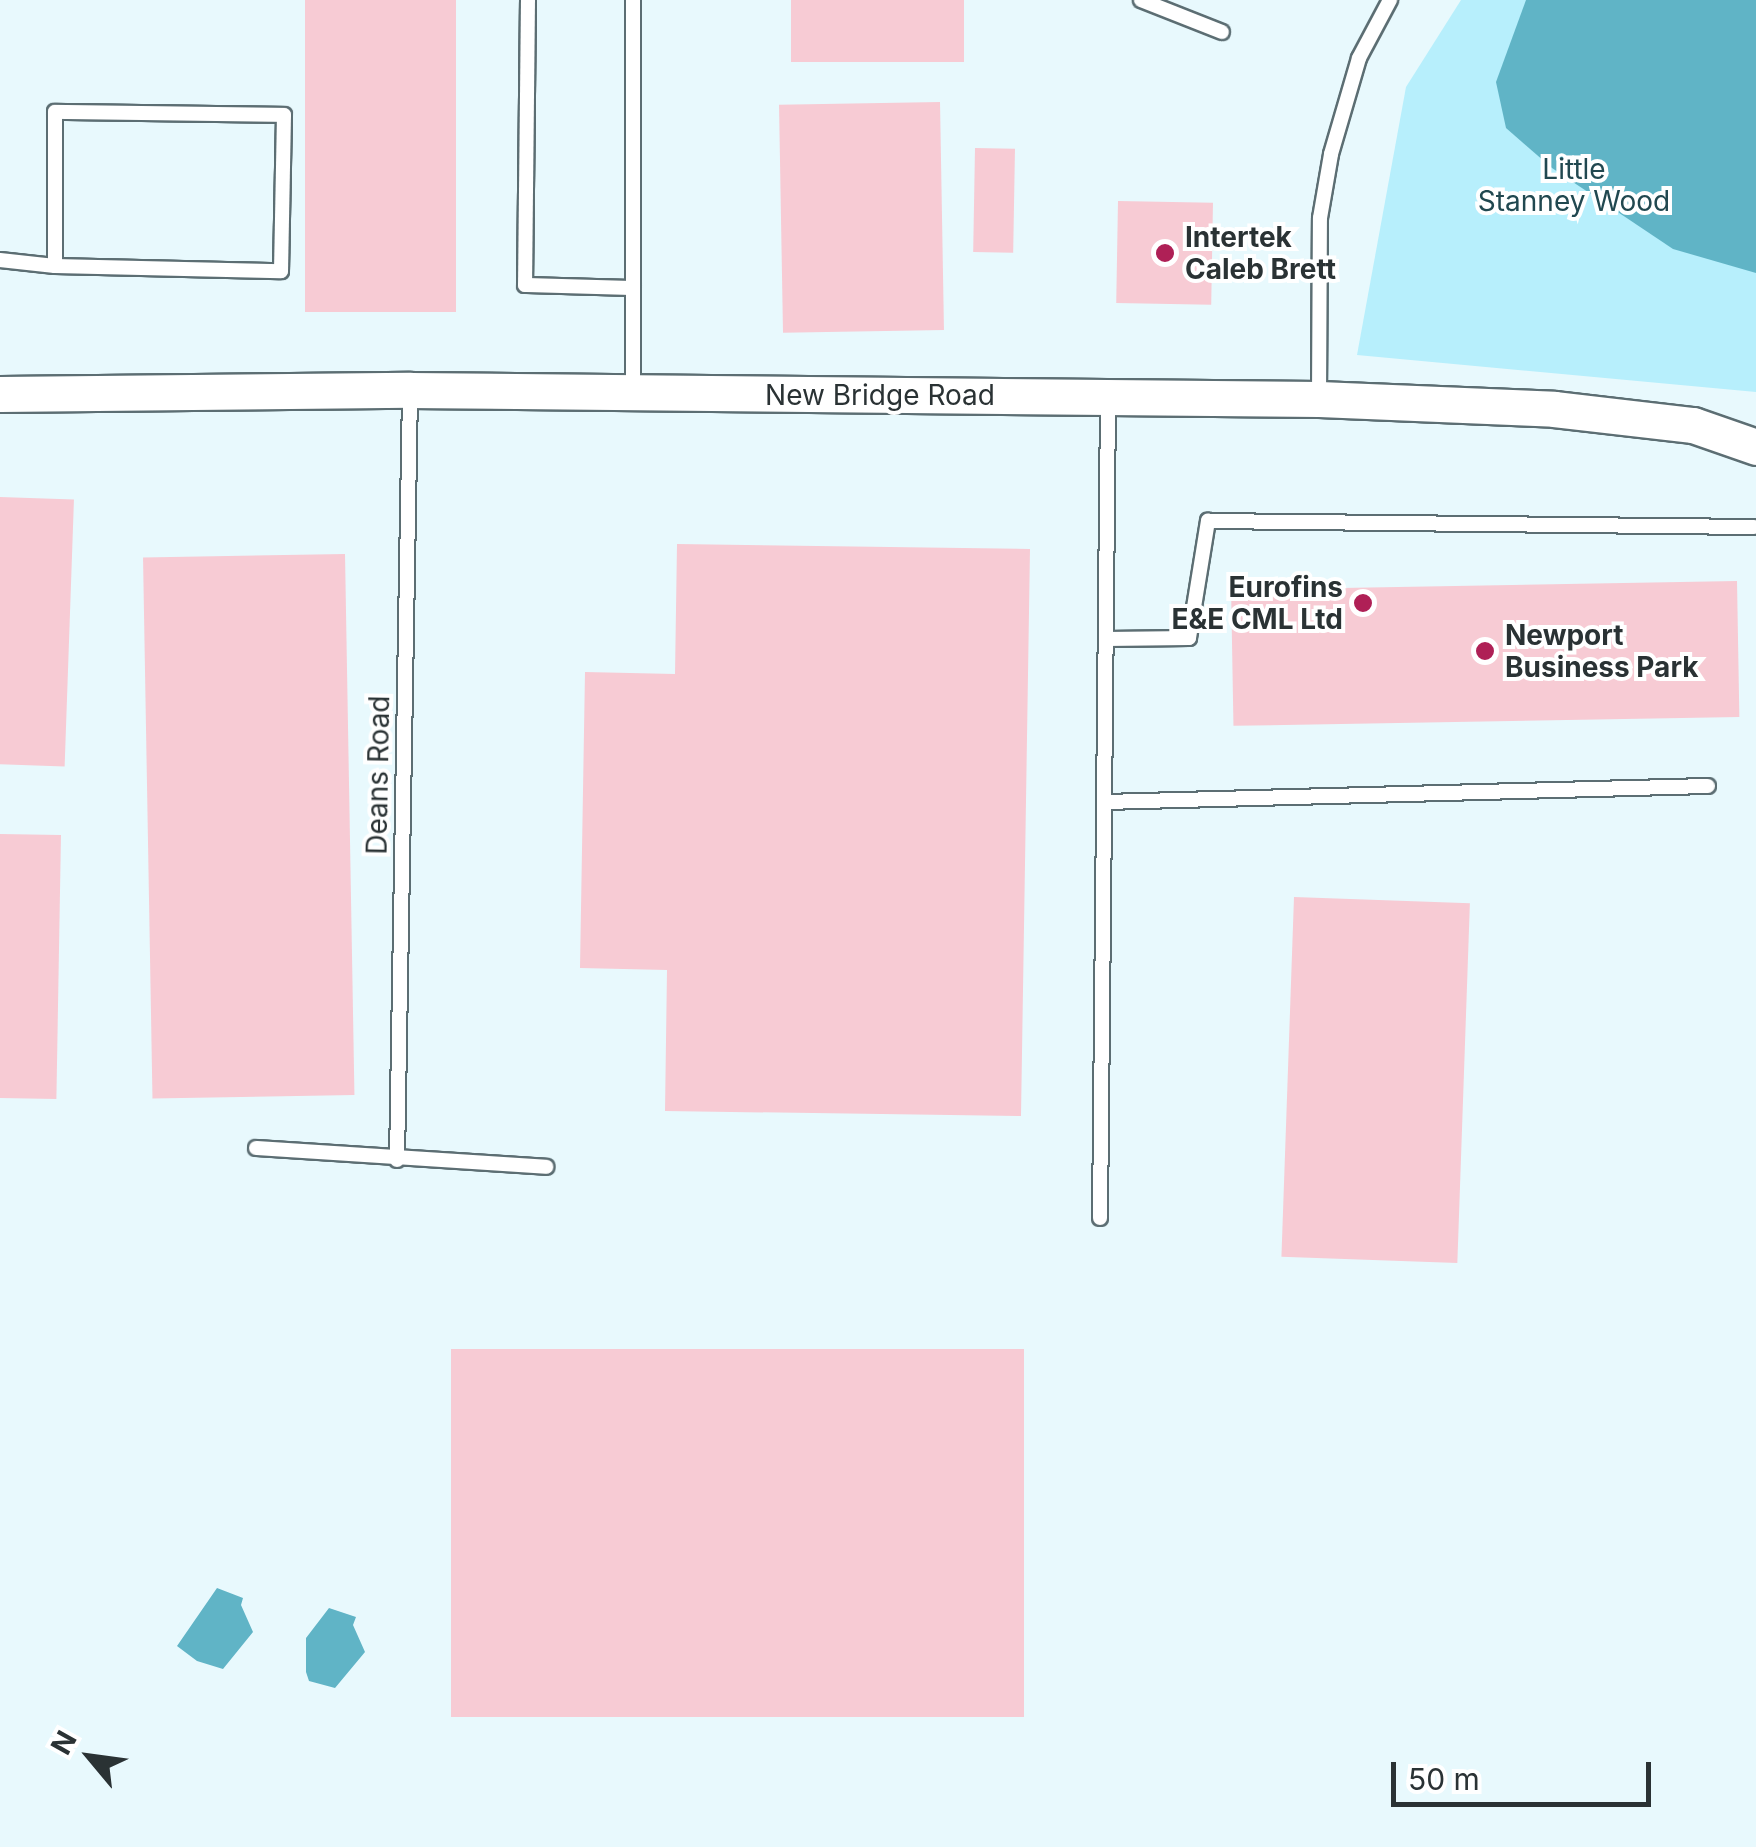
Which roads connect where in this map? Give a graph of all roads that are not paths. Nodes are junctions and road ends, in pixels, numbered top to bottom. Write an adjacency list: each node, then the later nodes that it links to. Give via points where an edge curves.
1 (528, 0): 8 (lane, via 525,285)
2 (633, 0): 8 (lane)
3 (1142, 0): 5 (lane)
4 (1390, 0): 13 (lane, via 1360,58 1330,154 1320,218)
5 (1222, 32)
6 (0, 260): 7 (lane)
7 (56, 266): 7 (lane, via 55,112 284,115 281,271)
8 (633, 288): 11 (lane)
9 (410, 390): 10 (street, New Bridge Road); 11 (street, New Bridge Road); 20 (lane, Deans Road)
10 (0, 394)
11 (633, 394): 12 (street, New Bridge Road)
12 (1108, 397): 13 (street, New Bridge Road); 16 (lane)
13 (1318, 399): 14 (street, New Bridge Road, via 1554,409 1693,425)
14 (1756, 447)
15 (1754, 526): 16 (lane, via 1208,521 1189,638)
16 (1106, 639): 18 (lane)
17 (1708, 786): 18 (lane)
18 (1104, 802): 22 (lane)
19 (256, 1148): 20 (lane)
20 (396, 1160): 21 (lane)
21 (546, 1167)
22 (1100, 1218)

